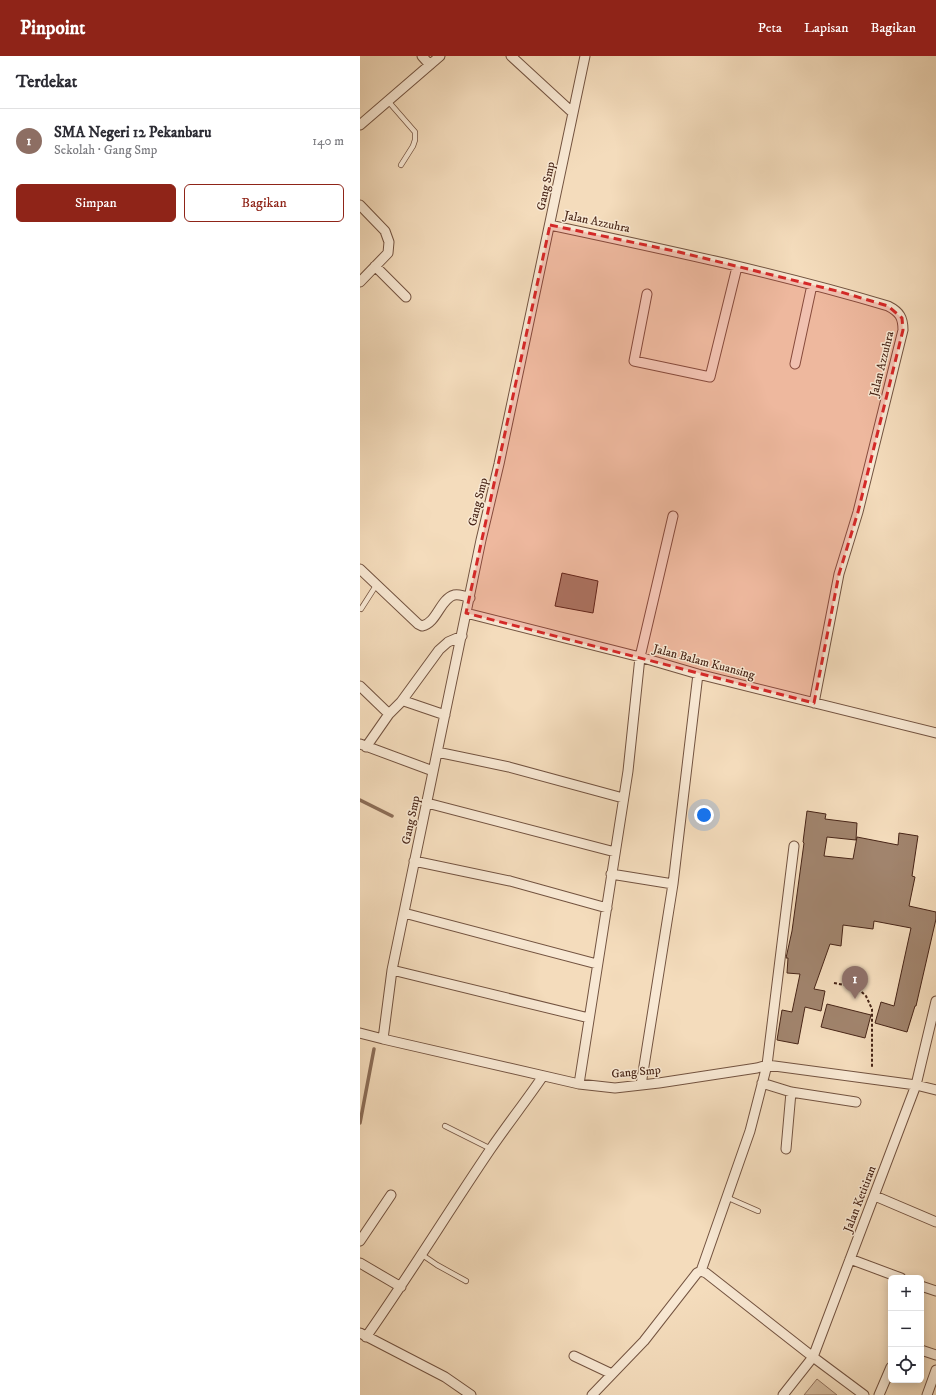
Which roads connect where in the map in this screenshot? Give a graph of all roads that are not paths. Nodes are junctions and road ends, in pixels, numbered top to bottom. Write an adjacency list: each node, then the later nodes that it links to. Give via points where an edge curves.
1 (422, 56): 5 (street)
2 (440, 56): 5 (street)
3 (511, 56): 7 (street)
4 (585, 56): 7 (street, Gang Smp)
5 (430, 65): 6 (street)
6 (388, 101): 8 (street); 9 (lane, via 415,132 413,146)
7 (573, 113): 11 (street, Gang Smp)
8 (360, 125)
9 (401, 165)
10 (360, 205): 12 (street, via 385,231 389,242 388,253)
11 (550, 225): 13 (street, Jalan Azzuhra); 22 (street, Gang Smp)
12 (375, 266): 14 (street); 17 (street)
13 (737, 266): 15 (street, Jalan Azzuhra); 16 (street, via 710,377 634,360)
14 (360, 282)
15 (812, 285): 18 (street); 30 (street, Jalan Azzuhra, via 895,309 902,318 903,330 858,512 839,574)
16 (647, 294)
17 (406, 297)
18 (795, 364)
19 (673, 516): 26 (street)
20 (360, 569): 21 (street)
21 (377, 584): 22 (street, via 422,626 430,623 453,596); 23 (lane)
22 (470, 598): 24 (street, Gang Smp)
23 (361, 609)
24 (466, 613): 25 (street, Gang Smp); 26 (street, Jalan Balam Kuansing)
25 (462, 636): 29 (street, via 448,642 439,650); 32 (street, Gang Smp)
26 (640, 657): 27 (street, Jalan Balam Kuansing); 37 (street)
27 (698, 674): 30 (street, Jalan Balam Kuansing); 43 (street)
28 (360, 686): 31 (street)
29 (400, 702): 31 (street); 32 (street)
30 (814, 703): 33 (street, Jalan Balam Kuansing)
31 (389, 714): 34 (street)
32 (445, 715): 35 (street, Gang Smp)
33 (936, 733)
34 (363, 746): 36 (street)
35 (437, 752): 36 (street, Gang Smp); 37 (street, via 509,767)
36 (434, 771): 38 (street, Gang Smp)
37 (623, 798): 40 (street)
38 (427, 803): 40 (street); 41 (street, Gang Smp)
39 (794, 846): 52 (street)
40 (615, 852): 42 (street)
41 (414, 861): 44 (street, via 510,881); 45 (street, Gang Smp)
42 (611, 874): 43 (street); 44 (street)
43 (673, 884): 56 (street)
44 (607, 908): 46 (street)
45 (404, 913): 46 (street); 47 (street, Gang Smp)
46 (597, 964): 49 (street)
47 (392, 970): 49 (street); 51 (street, Gang Smp)
48 (936, 1001): 57 (street, Jalan Ketitiran)
49 (589, 1018): 54 (street)
50 (361, 1036): 51 (street)
51 (383, 1039): 53 (street, Gang Smp)
52 (767, 1065): 55 (street); 56 (street, Gang Smp); 57 (street, Gang Smp)
53 (543, 1076): 54 (street, Gang Smp); 62 (street)
54 (579, 1084): 56 (street, Gang Smp, via 615,1088)
55 (762, 1084): 59 (street); 66 (street, via 750,1131)
56 (641, 1085)
57 (916, 1085): 58 (street, Gang Smp); 65 (street, Jalan Ketitiran)
58 (936, 1090)
59 (791, 1092): 60 (street); 63 (street)
60 (856, 1102)
61 (445, 1126): 62 (lane)
62 (491, 1149): 70 (street)
63 (786, 1149)
64 (390, 1195): 69 (street)
65 (875, 1196): 68 (street); 71 (street, Jalan Ketitiran)
66 (726, 1197): 67 (lane); 73 (street)
67 (758, 1210)
68 (936, 1222)
69 (360, 1240)
70 (421, 1254): 75 (lane, via 436,1265); 77 (street)
71 (850, 1259): 74 (street); 83 (street, Jalan Ketitiran)
72 (360, 1264): 77 (street)
73 (701, 1271): 83 (street); 85 (street, via 644,1341)
74 (892, 1275)
75 (466, 1280)
76 (924, 1286): 78 (street)
77 (401, 1287): 79 (street)
78 (935, 1288)
79 (363, 1335): 87 (street, via 445,1377)
80 (924, 1351): 81 (street)
81 (936, 1355)
82 (574, 1356): 85 (street)
83 (812, 1357): 89 (street, Jalan Ketitiran); 90 (street)
84 (936, 1370): 92 (street)
85 (612, 1374): 88 (street)
86 (888, 1374): 91 (street)
87 (471, 1395)
88 (592, 1395)
89 (783, 1395)
90 (864, 1395)
91 (879, 1395)
92 (927, 1395)

